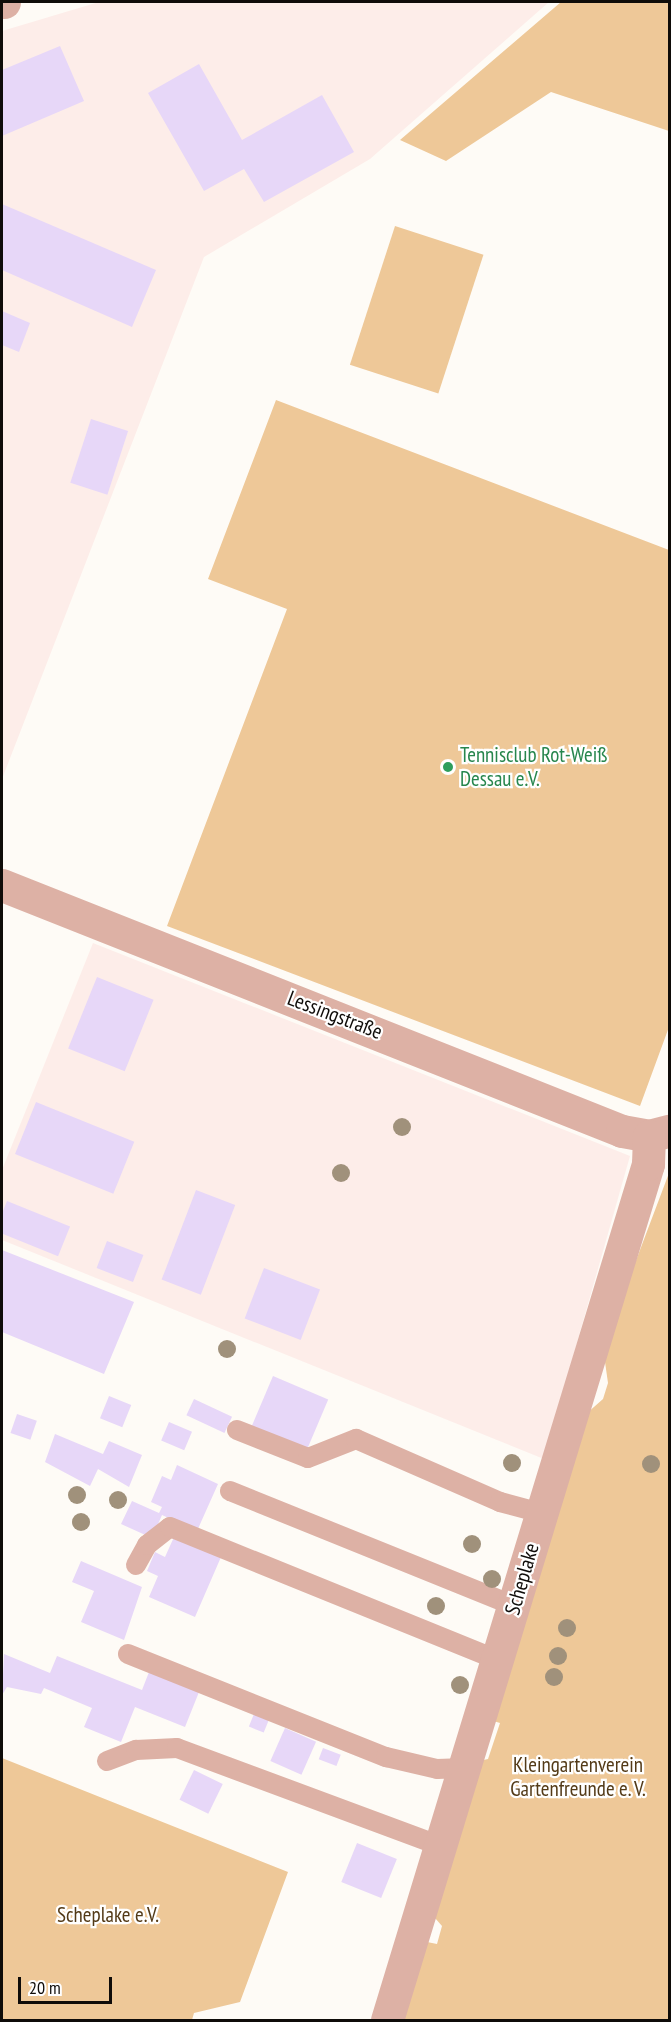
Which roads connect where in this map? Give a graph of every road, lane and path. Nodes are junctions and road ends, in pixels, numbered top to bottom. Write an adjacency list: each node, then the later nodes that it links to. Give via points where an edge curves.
1 (2, 885): 2 (street, Lessingstraße, via 622,1131)
2 (659, 1133): 5 (street, Scheplake)
3 (237, 1430): 5 (lane, via 308,1458 356,1439 500,1502)
4 (231, 1491): 7 (lane)
5 (541, 1513): 7 (street, Scheplake)
6 (136, 1565): 9 (lane, via 147,1545 170,1527)
7 (514, 1606): 9 (street, Scheplake)
8 (128, 1653): 11 (lane, via 386,1757 438,1769)
9 (497, 1660): 11 (street, Scheplake)
10 (107, 1761): 12 (lane, via 136,1750 177,1748)
11 (465, 1768): 12 (street, Scheplake)
12 (440, 1846): 13 (street, Scheplake)
13 (387, 2020)

